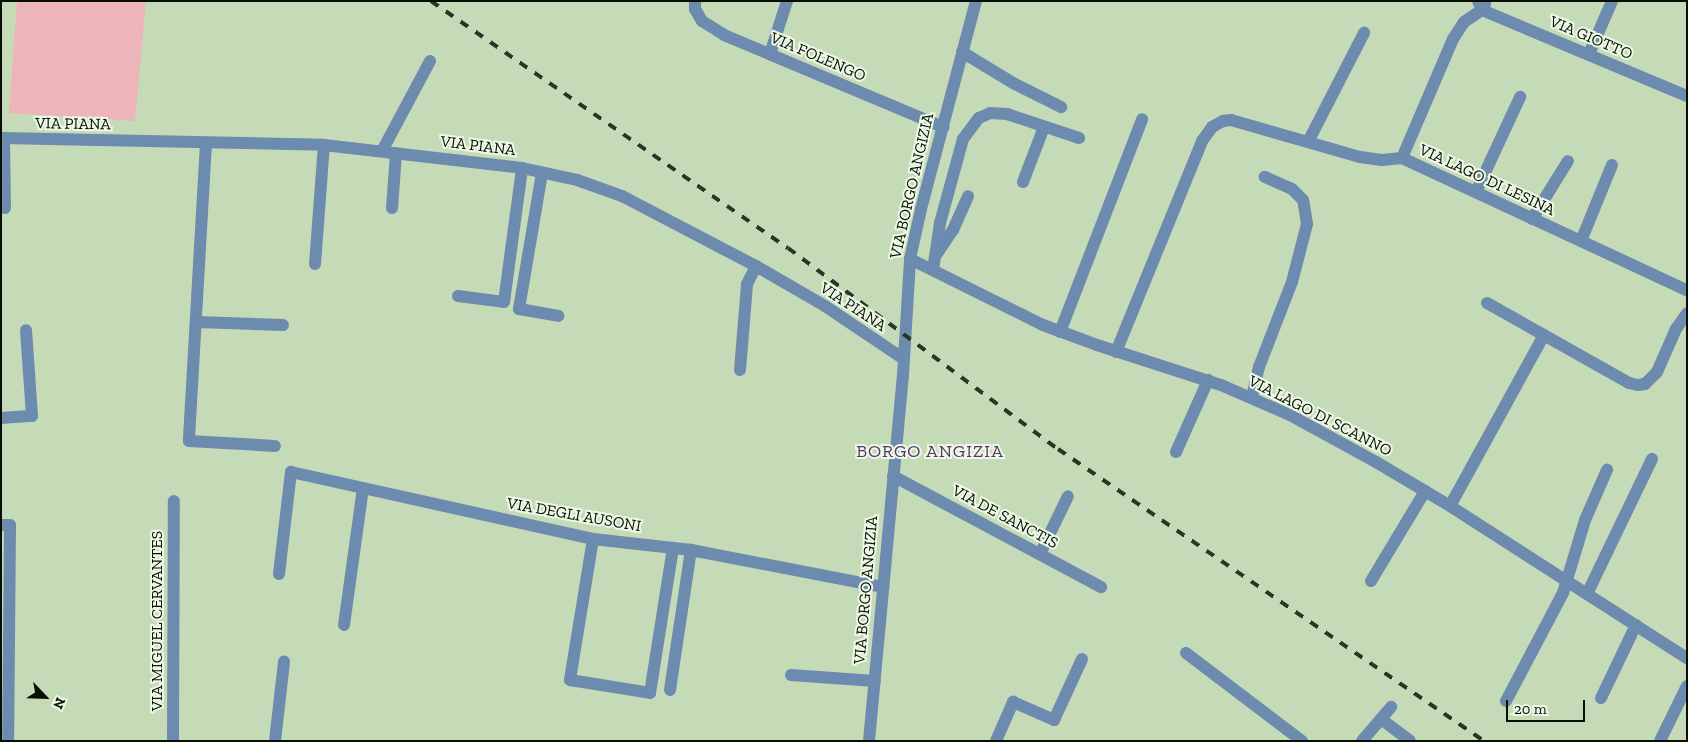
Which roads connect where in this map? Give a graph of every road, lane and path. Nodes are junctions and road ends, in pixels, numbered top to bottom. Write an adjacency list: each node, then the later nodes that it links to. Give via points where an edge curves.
1 (695, 1): 8 (street, VIA FOLENGO, via 698,15 709,27)
2 (787, 1): 8 (street)
3 (976, 1): 7 (street, VIA BORGO ANGIZIA)
4 (1612, 1): 9 (street)
5 (1482, 4): 9 (street, VIA GIOTTO); 24 (street, via 1452,39)
6 (1364, 33): 19 (street)
7 (962, 52): 13 (street, via 1013,83); 16 (street, VIA BORGO ANGIZIA)
8 (770, 54): 16 (street, VIA FOLENGO)
9 (1590, 54): 11 (street, VIA GIOTTO)
10 (430, 61): 22 (street)
11 (1687, 96)
12 (1520, 97): 31 (street)
13 (1062, 107)
14 (1142, 119): 49 (street)
15 (1044, 127): 18 (street); 30 (street); 39 (street, via 997,113 984,115 973,124 963,138 940,223)
16 (943, 128): 37 (street, VIA BORGO ANGIZIA)
17 (2, 138): 20 (street, VIA PIANA); 33 (street)
18 (1079, 138)
19 (1308, 142): 24 (street, VIA LAGO DI LESINA, via 1370,159); 51 (street, VIA LAGO DI LESINA, via 1231,120 1223,120 1212,127 1202,141)
20 (206, 143): 21 (street, VIA PIANA); 46 (street)
21 (324, 145): 22 (street, VIA PIANA); 38 (street)
22 (382, 151): 23 (street, VIA PIANA)
23 (396, 152): 27 (street, VIA PIANA); 34 (street)
24 (1402, 158): 31 (street, VIA LAGO DI LESINA)
25 (1568, 161): 35 (street)
26 (1612, 165): 36 (street)
27 (522, 168): 28 (street, VIA PIANA); 42 (street, via 504,302)
28 (542, 173): 40 (street, VIA PIANA, via 577,180 622,196); 45 (street, via 520,309)
29 (1265, 177): 55 (street, via 1292,189 1303,200 1307,224 1292,282 1262,357)
30 (1023, 182)
31 (1476, 192): 35 (street, VIA LAGO DI LESINA)
32 (968, 196): 39 (street)
33 (5, 208)
34 (392, 208)
35 (1532, 218): 36 (street, VIA LAGO DI LESINA)
36 (1581, 241): 41 (street, VIA LAGO DI LESINA)
37 (910, 260): 39 (street, VIA LAGO DI SCANNO); 52 (street, VIA BORGO ANGIZIA)
38 (315, 264)
39 (934, 264): 49 (street, VIA LAGO DI SCANNO, via 1018,314)
40 (756, 266): 52 (street, VIA PIANA, via 825,306); 53 (street, via 747,284)
41 (1687, 290)
42 (458, 296)
43 (1487, 303): 50 (street)
44 (1687, 313): 50 (street, via 1676,329 1657,372 1645,384 1629,383)
45 (558, 316)
46 (196, 322): 47 (street); 57 (street, via 189,441)
47 (282, 325)
48 (26, 330): 56 (street, via 32,416)
49 (1060, 332): 51 (street, VIA LAGO DI SCANNO)
50 (1544, 335): 66 (street)
51 (1116, 352): 54 (street, VIA LAGO DI SCANNO)
52 (904, 359): 61 (street, VIA BORGO ANGIZIA)
53 (740, 370)
54 (1208, 380): 55 (street, VIA LAGO DI SCANNO); 58 (street)
55 (1252, 397): 63 (street, VIA LAGO DI SCANNO, via 1304,422)
56 (1, 418)
57 (275, 446)
58 (1176, 452)
59 (1652, 459): 77 (street)
60 (1607, 470): 74 (street, via 1585,520)
61 (893, 476): 71 (street, VIA DE SANCTIS); 75 (street, VIA BORGO ANGIZIA)
62 (363, 488): 68 (street, VIA DEGLI AUSONI); 72 (street, VIA DEGLI AUSONI, via 291,472); 78 (street)
63 (1425, 491): 66 (street, VIA LAGO DI SCANNO); 73 (street)
64 (1068, 496): 71 (street)
65 (174, 501): 93 (street, VIA MIGUEL CERVANTES)
66 (1450, 506): 74 (street, VIA LAGO DI SCANNO)
67 (1, 525): 92 (street, via 10,525)
68 (593, 539): 69 (street, VIA DEGLI AUSONI); 69 (street, via 570,680 650,693)
69 (673, 548): 70 (street, VIA DEGLI AUSONI)
70 (691, 550): 75 (street, VIA DEGLI AUSONI); 87 (street)
71 (1040, 554): 76 (street, VIA DE SANCTIS)
72 (280, 574)
73 (1372, 581)
74 (1568, 582): 77 (street, VIA LAGO DI SCANNO); 89 (street)
75 (883, 587): 85 (street, VIA BORGO ANGIZIA)
76 (1101, 587)
77 (1587, 594): 79 (street, VIA LAGO DI SCANNO)
78 (344, 625)
79 (1636, 626): 81 (street, VIA LAGO DI SCANNO); 88 (street)
80 (1186, 653): 97 (street)
81 (1687, 658)
82 (1082, 659): 96 (street, via 1054,720 1014,702)
83 (284, 662): 94 (street)
84 (791, 675): 85 (street)
85 (875, 681): 95 (street, VIA BORGO ANGIZIA)
86 (1687, 686): 100 (street)
87 (670, 690)
88 (1601, 698)
89 (1506, 701)
90 (1391, 707): 91 (street)
91 (1381, 719): 98 (street); 99 (street)
92 (8, 741)
93 (174, 741)
94 (274, 741)
95 (869, 741)
96 (996, 741)
97 (1302, 741)
98 (1362, 741)
99 (1410, 741)
100 (1660, 741)

